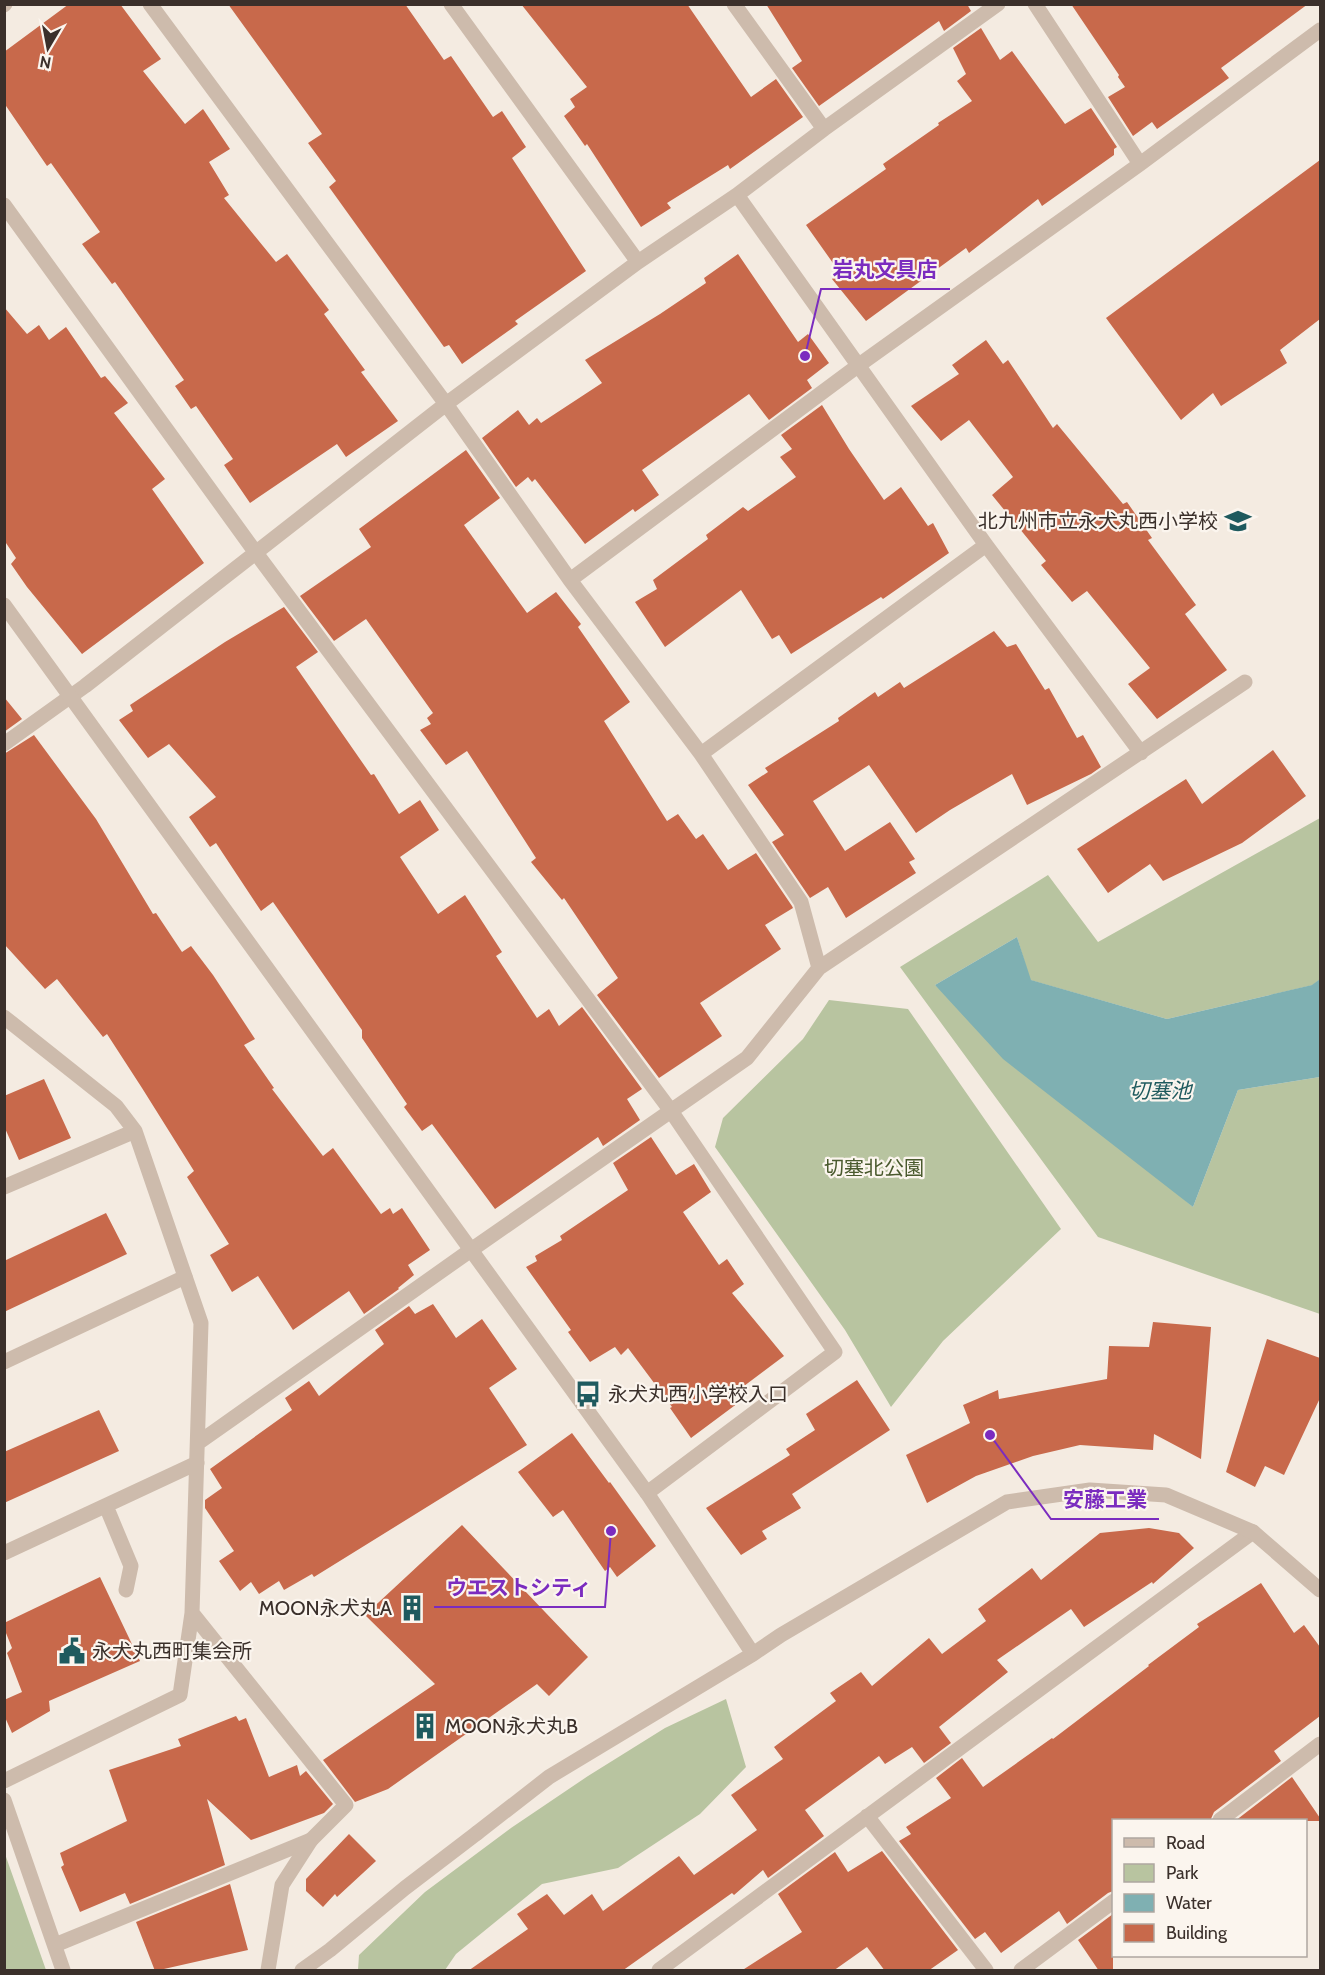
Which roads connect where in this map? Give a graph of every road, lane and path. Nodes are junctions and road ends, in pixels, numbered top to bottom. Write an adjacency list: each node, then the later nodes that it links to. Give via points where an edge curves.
1 (150, 4): 13 (street)
2 (451, 4): 11 (street)
3 (734, 4): 7 (street)
4 (998, 4): 7 (street)
5 (1035, 4): 8 (street)
6 (1320, 30): 8 (street)
7 (825, 129): 9 (street)
8 (1140, 164): 12 (street)
9 (737, 195): 11 (street); 12 (street)
10 (4, 205): 15 (street)
11 (638, 262): 13 (street)
12 (859, 365): 14 (street); 16 (street)
13 (446, 404): 15 (street); 16 (street)
14 (986, 545): 21 (street); 22 (street)
15 (256, 553): 19 (street); 25 (street)
16 (570, 580): 22 (street)
17 (4, 605): 19 (street)
18 (1245, 682): 21 (street)
19 (71, 697): 20 (street); 28 (street)
20 (4, 744)
21 (1141, 753): 23 (street)
22 (701, 754): 23 (street, via 801,902)
23 (819, 968): 25 (street, via 747,1058)
24 (4, 1017): 26 (street, via 116,1106)
25 (671, 1111): 28 (street); 33 (street, via 835,1352)
26 (135, 1131): 27 (street); 29 (street)
27 (4, 1187)
28 (471, 1250): 31 (street); 33 (street)
29 (185, 1277): 30 (street); 31 (street, via 201,1323)
30 (4, 1362)
31 (198, 1443): 32 (street)
32 (197, 1463): 34 (street); 39 (street)
33 (647, 1493): 40 (street)
34 (106, 1506): 36 (street); 37 (street, via 131,1566)
35 (1253, 1532): 38 (street); 40 (street, via 1166,1495 1090,1490 1007,1502); 44 (street)
36 (4, 1553)
37 (126, 1590)
38 (1320, 1590)
39 (192, 1613): 42 (street, via 180,1695); 46 (street, via 346,1805)
40 (753, 1654): 51 (street, via 549,1777)
41 (1320, 1744): 45 (street)
42 (4, 1781)
43 (4, 1800): 48 (street)
44 (867, 1816): 52 (street); 53 (street)
45 (1223, 1819)
46 (311, 1840): 48 (street); 50 (street, via 282,1885)
47 (1112, 1902): 54 (street)
48 (55, 1945): 49 (street)
49 (63, 1971)
50 (268, 1971)
51 (302, 1971)
52 (659, 1971)
53 (986, 1971)
54 (1022, 1971)

